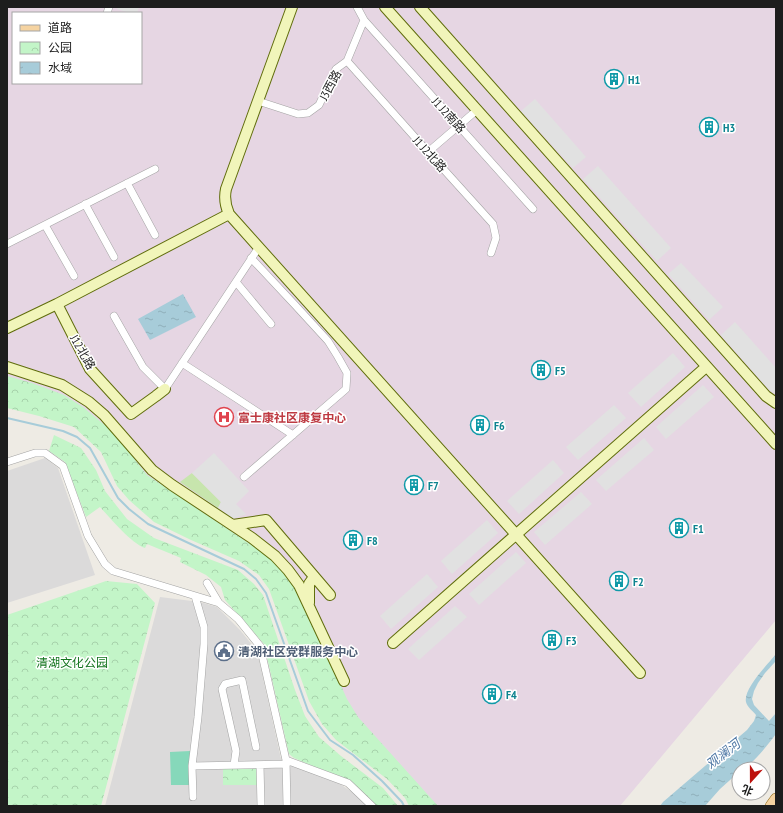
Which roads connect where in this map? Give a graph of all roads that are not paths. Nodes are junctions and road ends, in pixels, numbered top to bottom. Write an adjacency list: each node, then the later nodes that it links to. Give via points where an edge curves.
1 (292, 7): 7 (street)
2 (357, 7): 5 (street)
3 (384, 7): 8 (street)
4 (420, 7): 33 (street, via 766,396)
5 (364, 20): 6 (street, J3西路); 9 (street, J1 J2南路)
6 (347, 61): 7 (street, J3西路, via 336,69 319,105 308,113 298,114); 10 (street, J1 J2北路)
7 (258, 100): 15 (street, via 226,189 225,202)
8 (477, 110): 9 (street); 31 (street)
9 (458, 126): 10 (street); 14 (street, J1 J2南路)
10 (428, 152): 20 (street, J1 J2北路, via 493,224 496,238)
11 (155, 169): 12 (street)
12 (127, 183): 13 (street); 17 (street)
13 (85, 204): 16 (street); 21 (street)
14 (533, 209)
15 (229, 214): 19 (street); 25 (street)
16 (45, 225): 18 (street); 23 (street)
17 (155, 235)
18 (7, 244)
19 (258, 248): 22 (street); 39 (street)
20 (491, 253)
21 (114, 257)
22 (252, 258): 24 (street); 34 (street, via 328,341 347,373 346,389)
23 (74, 276)
24 (236, 282): 27 (street); 29 (street)
25 (57, 304): 28 (street); 32 (street, J12北路, via 90,369 131,414)
26 (114, 316): 32 (street, via 143,367)
27 (271, 324)
28 (7, 328)
29 (182, 363): 32 (street); 34 (street)
30 (7, 367): 38 (street, via 62,385 89,402 104,415 152,470)
31 (706, 367): 35 (street); 39 (street)
32 (165, 389)
33 (776, 403)
34 (293, 435): 37 (street)
35 (776, 444)
36 (7, 462): 43 (street, via 36,453 45,453 63,466 88,536 105,564 113,571)
37 (244, 477)
38 (233, 525): 40 (street, via 266,520); 45 (street, via 275,556 288,570)
39 (516, 535): 46 (street); 47 (street)
40 (314, 577): 42 (street); 45 (street, via 308,584)
41 (207, 583): 44 (street)
42 (330, 595)
43 (195, 596): 44 (street); 53 (street, via 204,627 204,644)
44 (219, 603): 50 (street, via 238,619 260,646)
45 (310, 609): 48 (street)
46 (393, 643)
47 (640, 673)
48 (344, 681)
49 (256, 747): 51 (street, via 242,680 225,684 222,689 236,751)
50 (286, 762): 52 (street); 57 (street); 58 (street, via 348,783)
51 (234, 765): 52 (street); 53 (street)
52 (260, 765): 56 (street)
53 (192, 766): 54 (street)
54 (193, 797)
55 (776, 799): 59 (main road)
56 (261, 806)
57 (287, 806)
58 (372, 806)
59 (771, 806)

